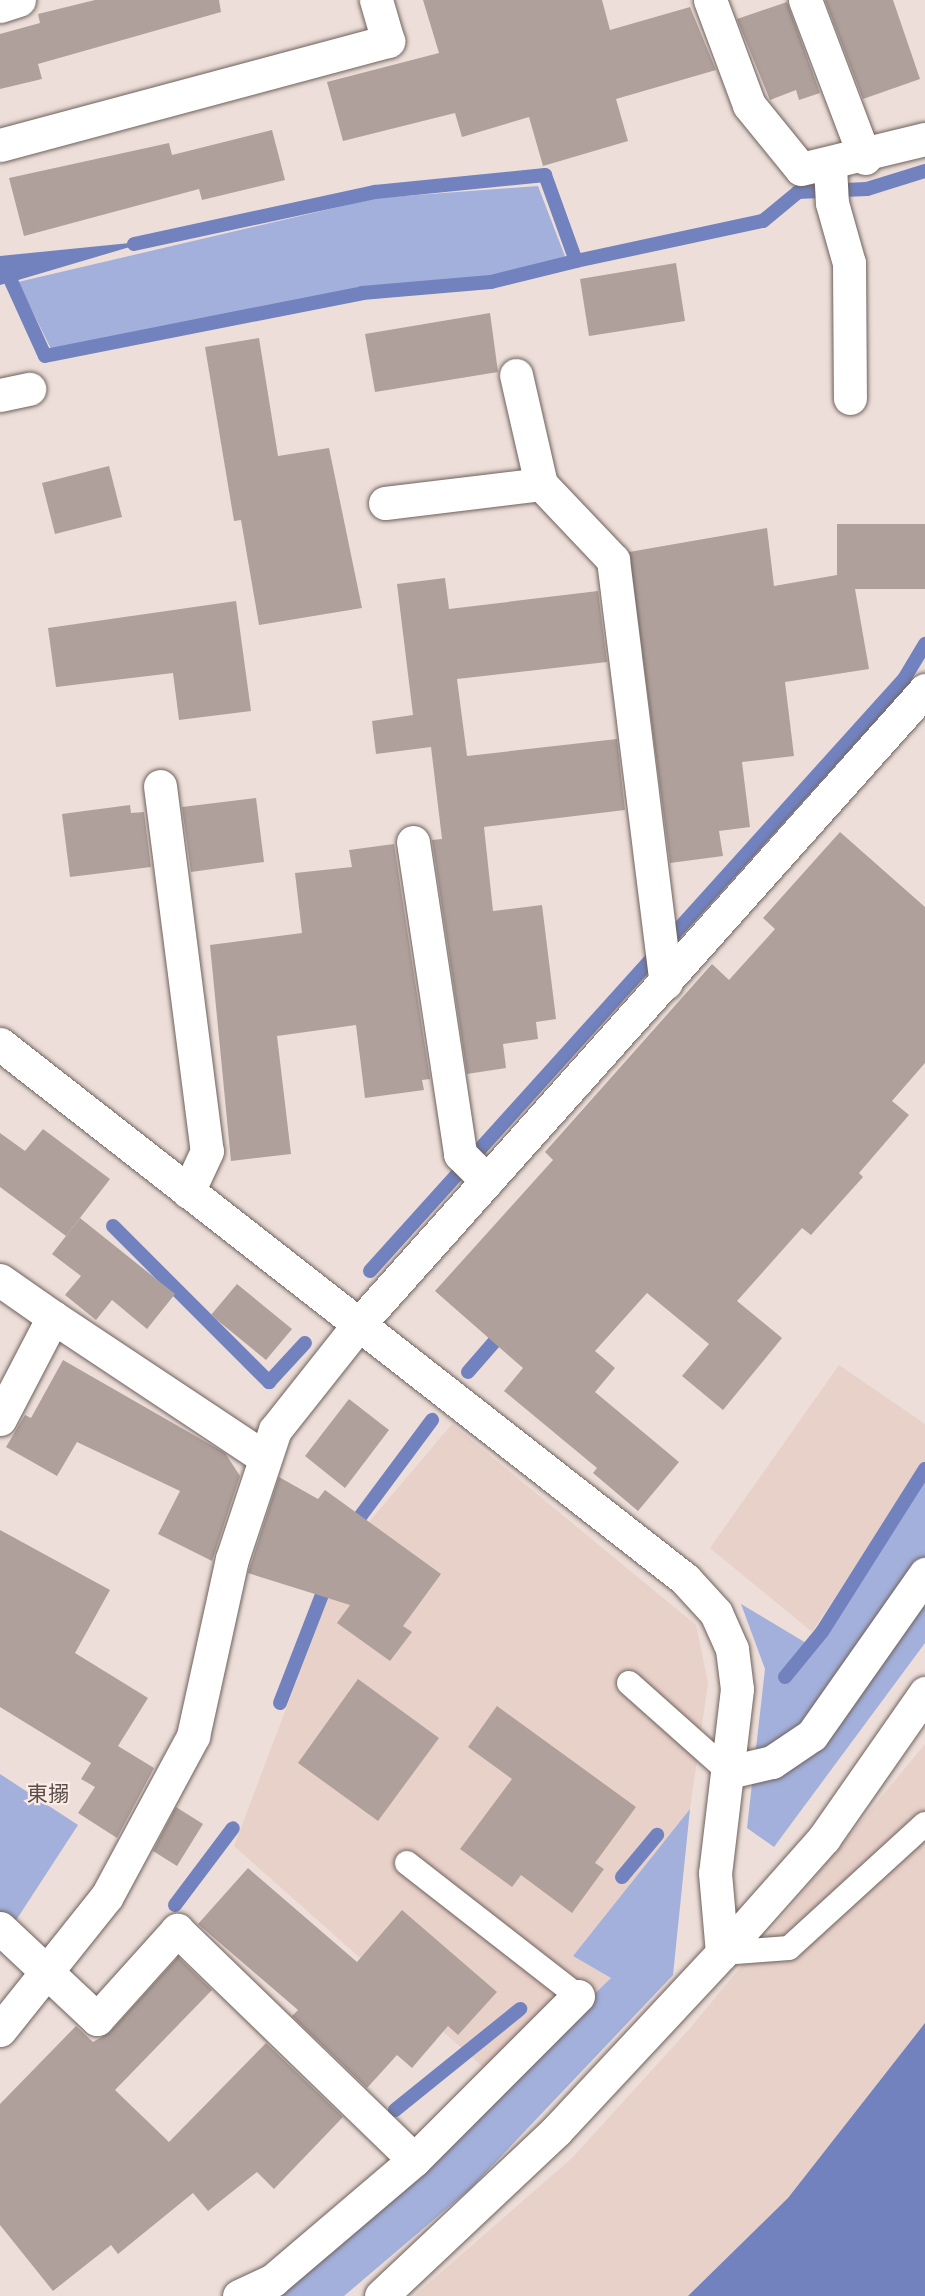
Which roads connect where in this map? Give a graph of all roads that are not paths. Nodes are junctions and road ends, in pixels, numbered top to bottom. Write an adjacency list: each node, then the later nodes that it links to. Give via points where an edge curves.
1 (19, 0): 5 (street)
2 (376, 0): 7 (street, via 388,41)
3 (710, 0): 9 (street, via 749,105 801,170)
4 (805, 0): 8 (street)
5 (0, 6)
6 (925, 140): 8 (street)
7 (0, 145)
8 (865, 158): 9 (street)
9 (830, 166): 11 (street, via 832,203 849,263)
10 (516, 375): 12 (street)
11 (850, 398)
12 (541, 484): 13 (street); 17 (street, via 613,560 657,939)
13 (385, 503)
14 (925, 690): 17 (street)
15 (160, 786): 20 (street, via 207,1151)
16 (413, 842): 19 (street, via 460,1154)
17 (666, 982): 19 (street)
18 (0, 1044): 20 (street)
19 (488, 1181): 23 (street)
20 (188, 1192): 23 (street)
21 (0, 1280): 22 (street)
22 (53, 1317): 24 (street); 25 (street)
23 (359, 1324): 25 (street, via 275,1430); 29 (street, via 685,1579 716,1613 732,1650 737,1689)
24 (0, 1419)
25 (264, 1457): 34 (street, via 232,1559 193,1736 107,1896)
26 (925, 1574): 29 (street, via 812,1735 772,1762)
27 (629, 1683): 29 (lane)
28 (925, 1694): 33 (street, via 824,1838)
29 (729, 1772): 33 (street, via 715,1873)
30 (925, 1824): 33 (lane, via 789,1948)
31 (407, 1863): 35 (lane)
32 (0, 1928): 34 (street)
33 (722, 1953): 39 (street, via 557,2130)
34 (49, 1970): 36 (street); 37 (street, via 53,1984 97,2019 177,1930)
35 (578, 1995): 37 (street)
36 (0, 2030)
37 (414, 2160): 38 (street, via 273,2280)
38 (239, 2296)
39 (381, 2296)

